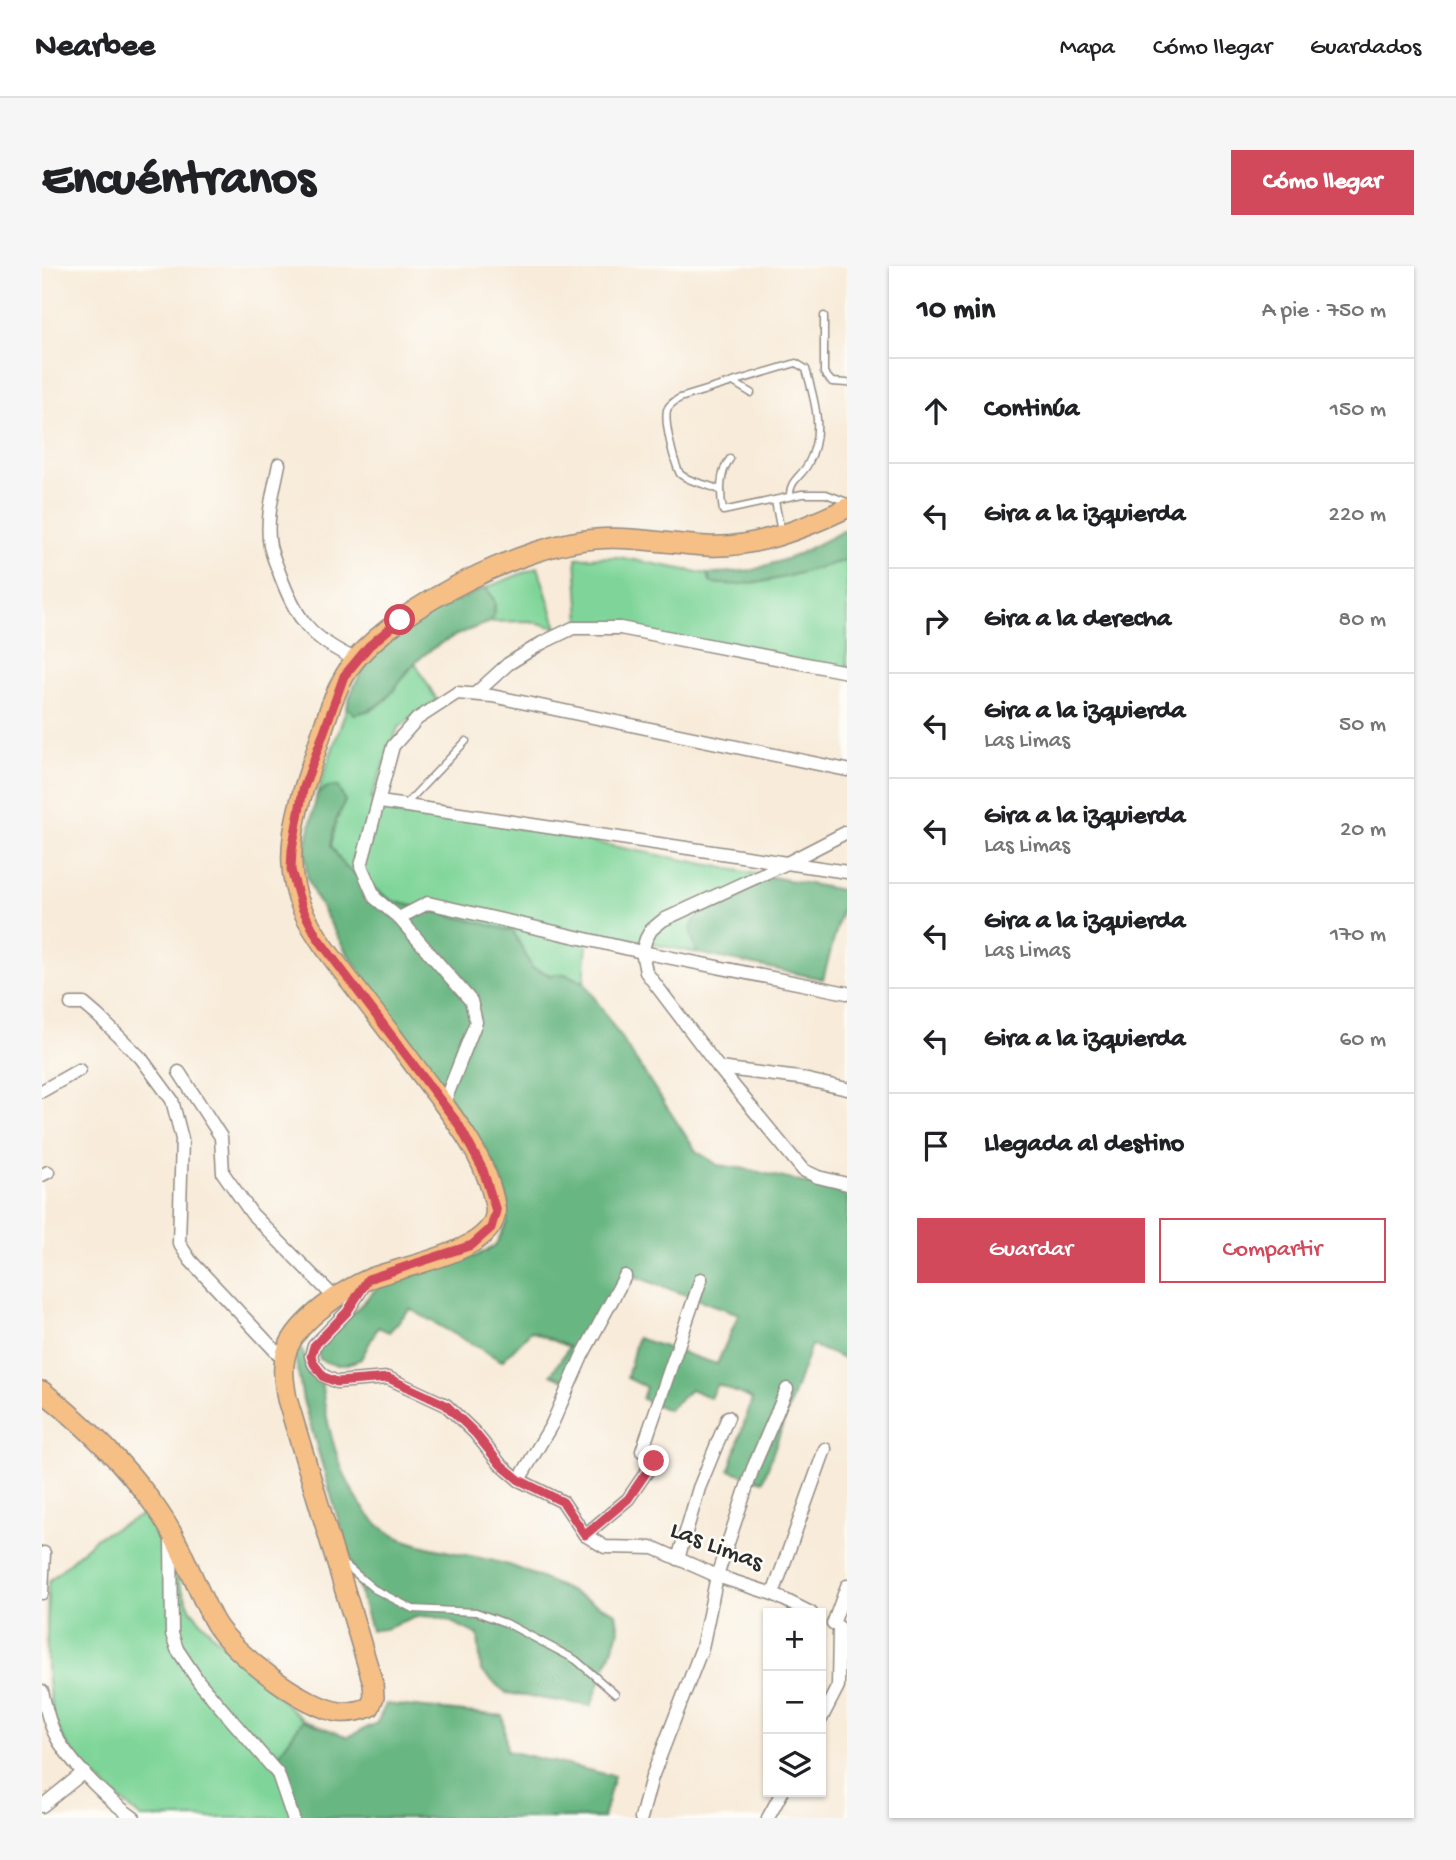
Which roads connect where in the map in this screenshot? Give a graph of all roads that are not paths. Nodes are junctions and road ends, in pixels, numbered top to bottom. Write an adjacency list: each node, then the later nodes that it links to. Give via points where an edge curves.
1 (824, 316): 3 (lane, via 825,377)
2 (733, 382): 4 (lane); 7 (lane, via 680,398 667,410 680,474); 8 (lane, via 792,363 806,369 819,433 808,465 791,485)
3 (847, 383)
4 (751, 393)
5 (730, 459): 7 (lane)
6 (279, 464): 13 (street, via 270,546 286,591 307,628 330,648)
7 (721, 491): 9 (lane, via 723,511)
8 (790, 496): 9 (lane); 10 (lane, via 826,494)
9 (775, 501): 12 (lane)
10 (847, 502)
11 (847, 508): 12 (main road)
12 (782, 534): 13 (main road, via 740,545 622,538 565,542 451,589 384,632)
13 (355, 659): 32 (main road, via 344,676 303,790 291,870 317,937)
14 (847, 672): 15 (street, via 620,628 573,628 508,664)
15 (475, 694): 17 (street); 18 (street, via 457,693 417,719 393,746)
16 (466, 741): 19 (lane)
17 (847, 770)
18 (380, 802): 19 (street); 23 (street, via 361,866 375,898)
19 (403, 807): 21 (street)
20 (847, 832): 21 (street)
21 (785, 864): 22 (street); 24 (street, via 663,920 651,930)
22 (847, 872)
23 (399, 918): 24 (street, via 428,904); 32 (street, via 471,1001 475,1022)
24 (642, 952): 25 (street); 27 (street, via 646,972)
25 (847, 993)
26 (71, 1004): 38 (street, via 84,1004 98,1016 141,1058 172,1100 182,1139 178,1243)
27 (719, 1068): 30 (street); 33 (street, via 803,1170)
28 (79, 1070): 31 (street)
29 (179, 1072): 37 (street, via 221,1137 223,1172 251,1214)
30 (847, 1089)
31 (42, 1091)
32 (444, 1103): 35 (main road, via 483,1170 496,1211 493,1224 472,1245)
33 (847, 1184)
34 (625, 1276): 43 (street)
35 (368, 1279): 37 (main road); 43 (street, via 347,1312 314,1346 314,1364 324,1377 337,1382 388,1378 446,1405)
36 (701, 1279): 45 (street, via 642,1451 653,1454 654,1461 628,1499)
37 (335, 1298): 38 (main road, via 296,1333)
38 (284, 1360): 47 (main road, via 287,1399)
39 (787, 1390): 49 (street, via 753,1468)
40 (42, 1391): 44 (main road, via 102,1441)
41 (728, 1417): 48 (street, via 699,1488)
42 (825, 1450): 52 (street)
43 (519, 1480): 45 (street, via 563,1502)
44 (171, 1530): 47 (main road, via 216,1625 234,1644 310,1703 348,1712 370,1707 373,1683); 62 (street, via 172,1634 177,1649 199,1682 278,1774)
45 (585, 1535): 48 (street, Las Limas, via 605,1546 654,1548)
46 (43, 1551): 51 (street)
47 (335, 1556): 56 (lane, via 374,1589 413,1609 476,1612 508,1624 576,1660)
48 (678, 1559): 49 (street, Las Limas)
49 (717, 1576): 52 (street, Las Limas); 63 (street, via 702,1648)
50 (847, 1587): 54 (street)
51 (42, 1593)
52 (773, 1594): 53 (street, Las Limas)
53 (801, 1608)
54 (840, 1627): 57 (street, via 838,1686)
55 (42, 1691): 58 (street, via 60,1743)
56 (615, 1695)
57 (826, 1709)
58 (84, 1772): 60 (street); 61 (street)
59 (779, 1797): 64 (street)
60 (42, 1806)
61 (134, 1818)
62 (293, 1818)
63 (641, 1818)
64 (768, 1818)

